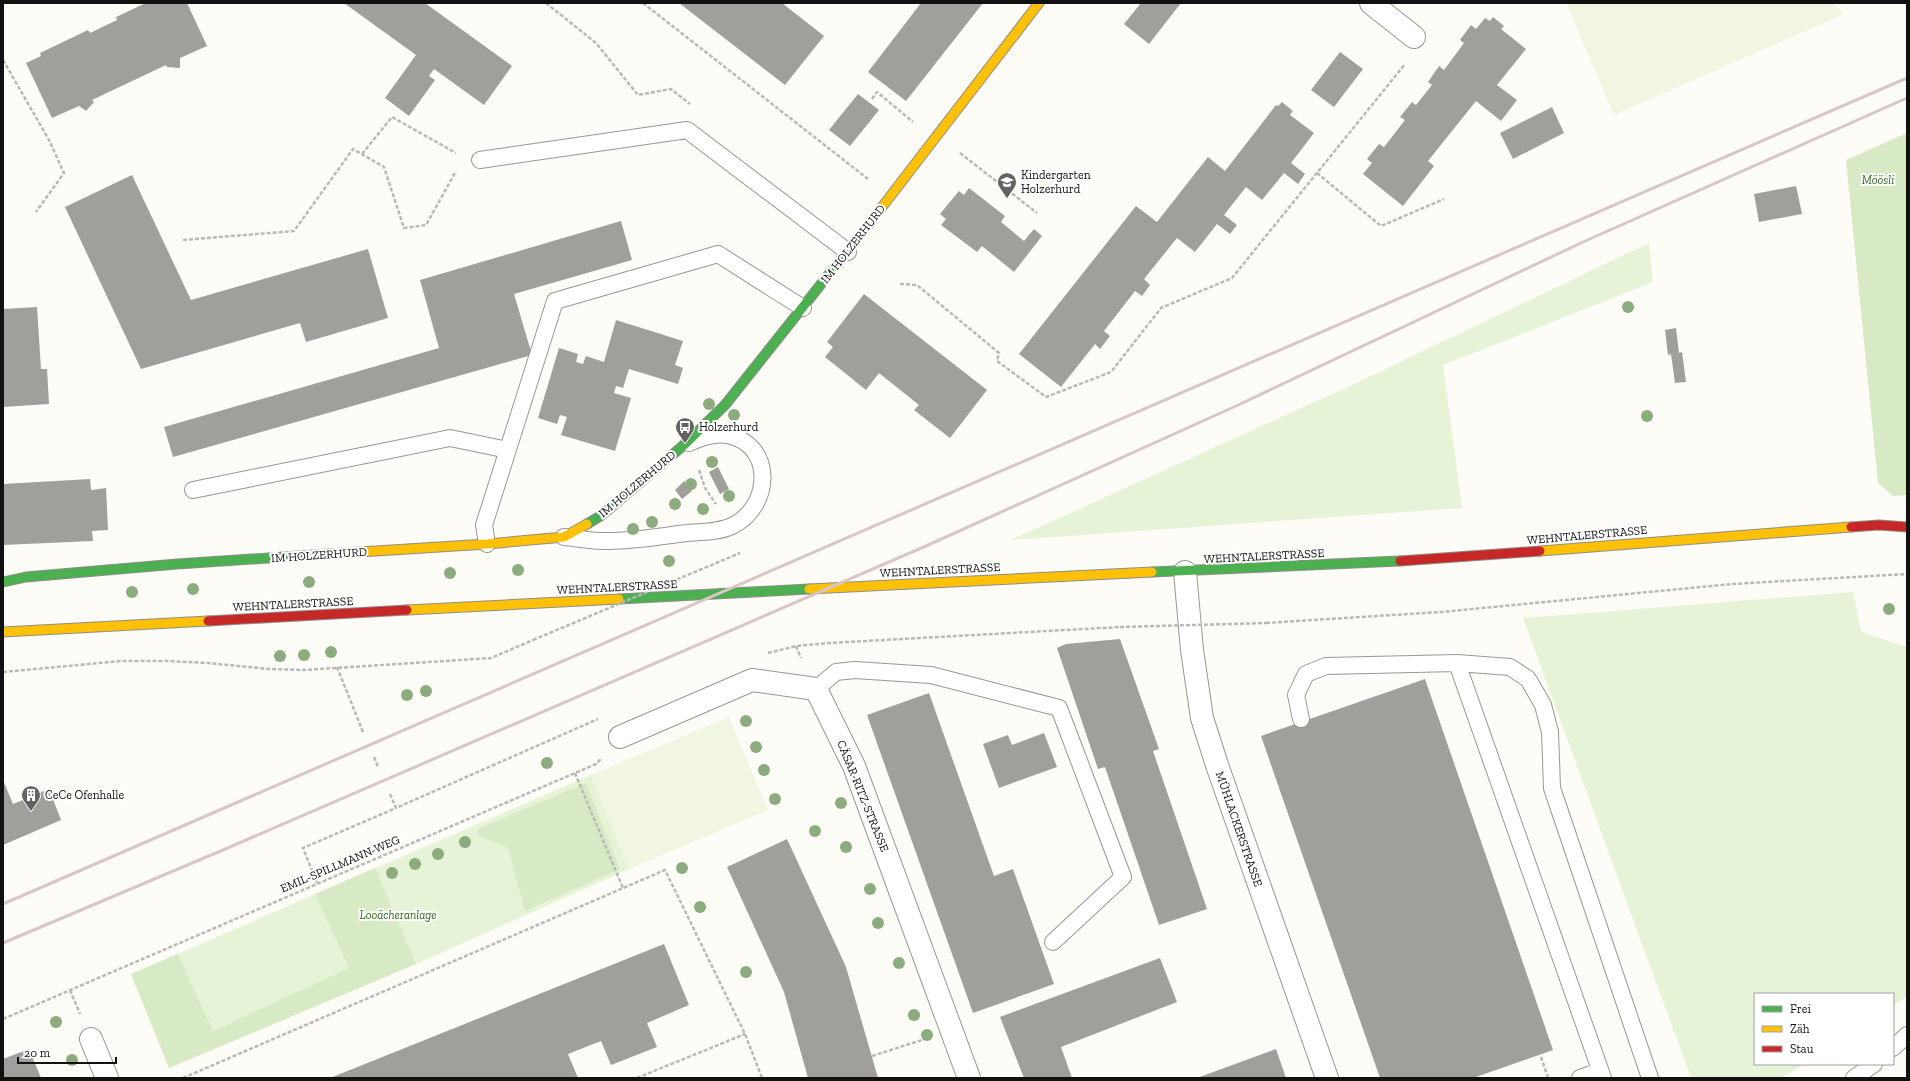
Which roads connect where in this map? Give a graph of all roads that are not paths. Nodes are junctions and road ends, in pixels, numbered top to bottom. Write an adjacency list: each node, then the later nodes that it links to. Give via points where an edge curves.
1 (1039, 3): 5 (main road, IM HOLZERHURD)
2 (1371, 3): 3 (street)
3 (1414, 37)
4 (480, 160): 5 (lane, via 687,130)
5 (848, 252): 6 (main road, IM HOLZERHURD)
6 (803, 308): 7 (main road, IM HOLZERHURD, via 725,405); 8 (lane, via 718,254 555,301)
7 (685, 444): 13 (main road, IM HOLZERHURD, via 602,514); 13 (lane, via 706,436 726,435 739,439 756,454 763,479 758,500 749,516 731,527 714,531 608,541)
8 (508, 450): 9 (lane, via 450,438); 14 (lane, via 484,525)
9 (193, 490)
10 (1907, 517): 11 (main road, WEHNTALERSTRASSE)
11 (1878, 525): 12 (main road, WEHNTALERSTRASSE); 15 (main road, WEHNTALERSTRASSE, via 1442,559)
12 (1907, 527)
13 (564, 537): 14 (main road, IM HOLZERHURD)
14 (487, 544): 16 (main road, IM HOLZERHURD, via 177,564)
15 (1185, 572): 17 (main road, WEHNTALERSTRASSE, via 1057,576); 30 (street, MÜHLACKERSTRASSE, via 1192,650 1202,718)
16 (3, 582)
17 (3, 632)
18 (1457, 664): 20 (lane, via 1326,666 1306,674 1296,695); 27 (lane); 32 (lane, via 1510,667 1528,680 1543,705 1550,732 1552,788)
19 (816, 689): 21 (street, via 752,680); 22 (lane, via 836,672 854,670 931,675 1060,708 1123,877); 29 (street, CÄSAR-RITZ-STRASSE, via 854,766)
20 (1301, 719)
21 (620, 737)
22 (1053, 942)
23 (1907, 1035): 25 (lane)
24 (91, 1039): 28 (street)
25 (1894, 1047)
26 (1873, 1065): 33 (lane)
27 (1602, 1074): 31 (lane)
28 (107, 1078)
29 (969, 1078)
30 (1327, 1078)
31 (1580, 1078)
32 (1650, 1078)
33 (1854, 1078)

